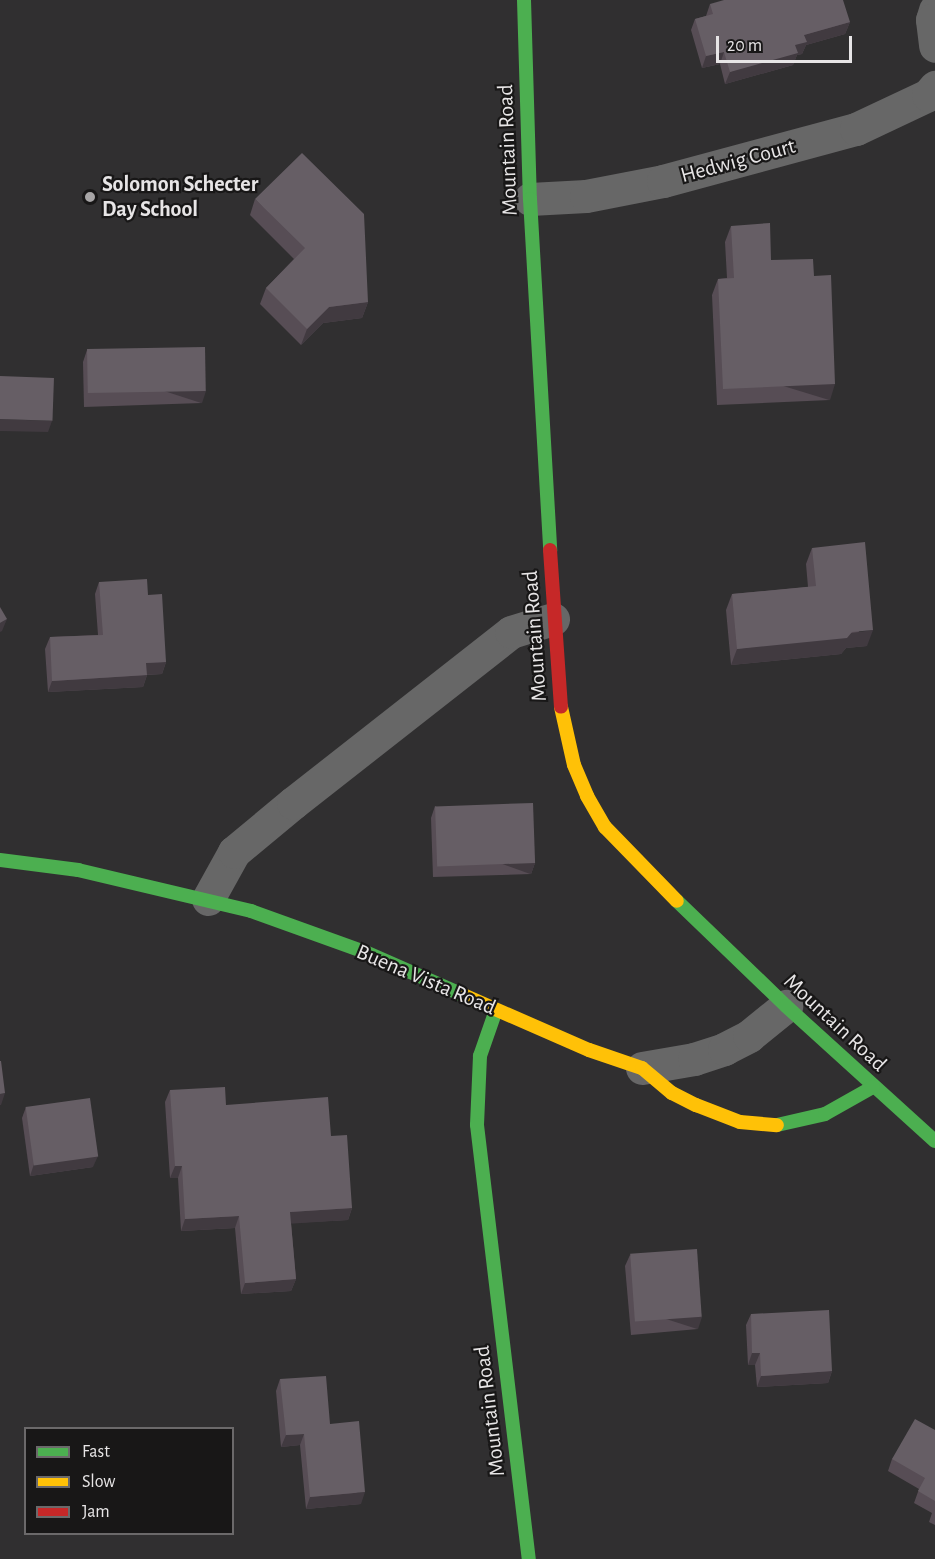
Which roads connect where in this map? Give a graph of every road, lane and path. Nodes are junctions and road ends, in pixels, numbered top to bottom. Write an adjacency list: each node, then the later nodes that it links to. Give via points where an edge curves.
1 (524, 0): 5 (street, Mountain Road)
2 (935, 10): 3 (street)
3 (935, 46)
4 (935, 87): 5 (street, Hedwig Court, via 856,129 663,182 586,196)
5 (530, 199): 6 (street, Mountain Road)
6 (553, 619): 8 (street, via 511,632 293,803 234,852); 9 (street, Mountain Road, via 564,728 587,796 605,827)
7 (0, 860): 8 (street, Buena Vista Road, via 78,870)
8 (208, 899): 10 (street, Buena Vista Road, via 365,952)
9 (786, 1006): 11 (street, Buena Vista Road, via 749,1036 724,1049); 12 (street, Mountain Road)
10 (496, 1010): 11 (street, Buena Vista Road); 14 (street, Mountain Road, via 480,1056 477,1125)
11 (642, 1068): 12 (street, Buena Vista Road, via 672,1093 696,1106 759,1125 791,1123 825,1114)
12 (873, 1087): 13 (street, Mountain Road)
13 (935, 1141)
14 (529, 1559)

